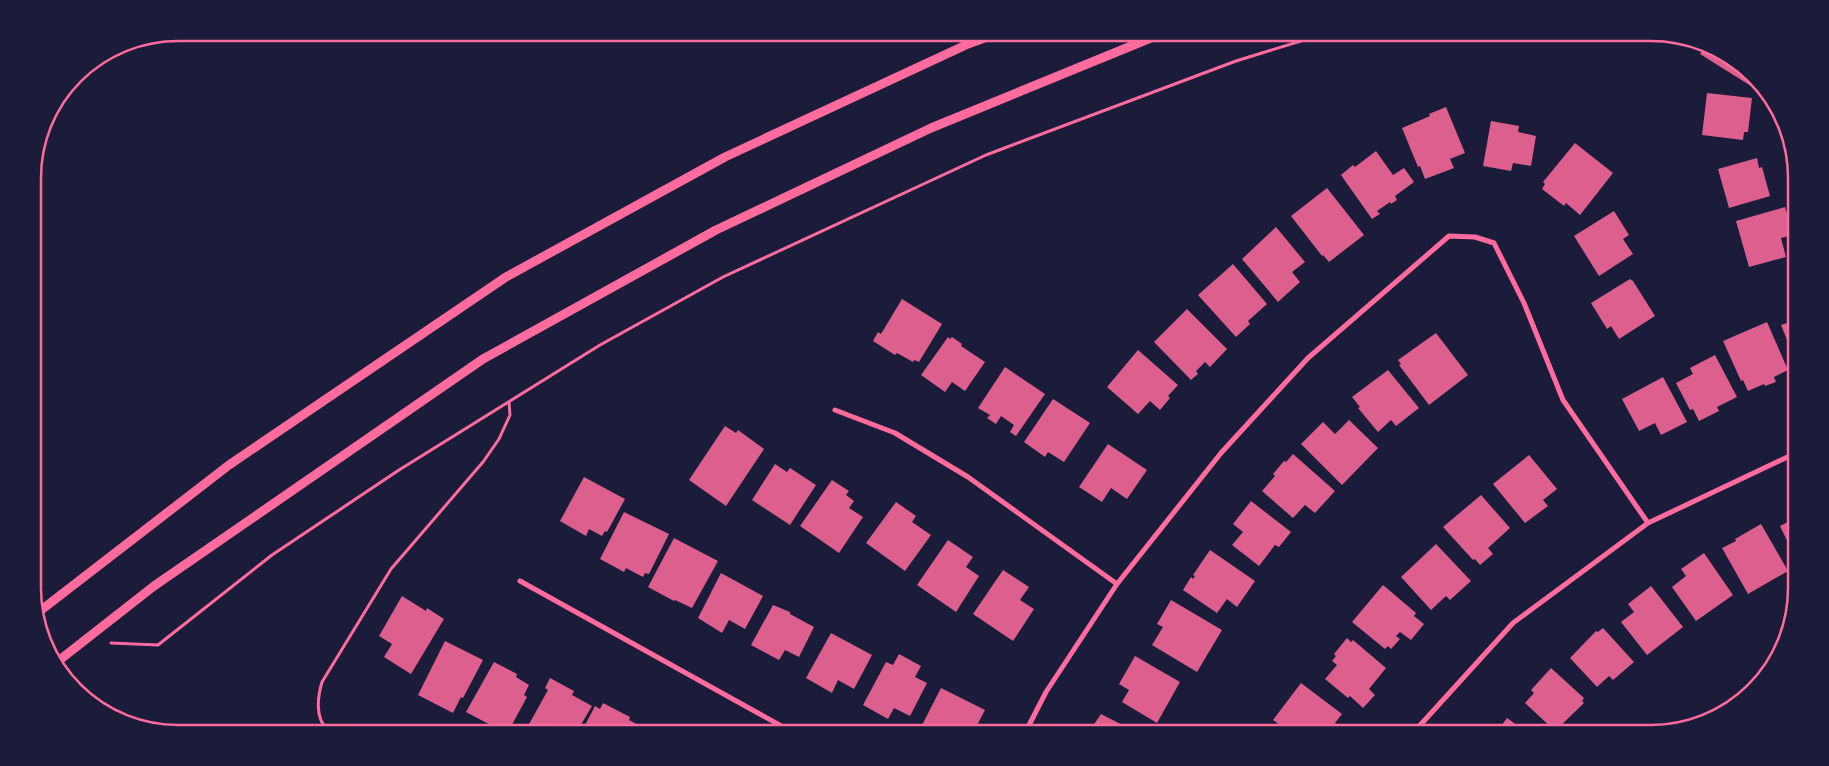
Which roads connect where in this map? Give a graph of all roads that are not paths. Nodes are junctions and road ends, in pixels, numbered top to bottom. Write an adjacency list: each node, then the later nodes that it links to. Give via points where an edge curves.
1 (974, 41): 8 (street, via 725,157 506,277 228,465)
2 (1140, 41): 9 (street, via 931,128 716,230 492,354 154,586)
3 (835, 410): 7 (street, via 895,433 968,478)
4 (1788, 458): 5 (street)
5 (1648, 523): 7 (street, via 1563,400 1524,303 1494,243 1475,237 1449,236 1308,358 1221,453); 11 (street, via 1513,622)
6 (520, 581): 12 (street)
7 (1117, 584): 10 (street, via 1046,692)
8 (43, 608)
9 (61, 659)
10 (1029, 724)
11 (1422, 724)
12 (779, 725)

